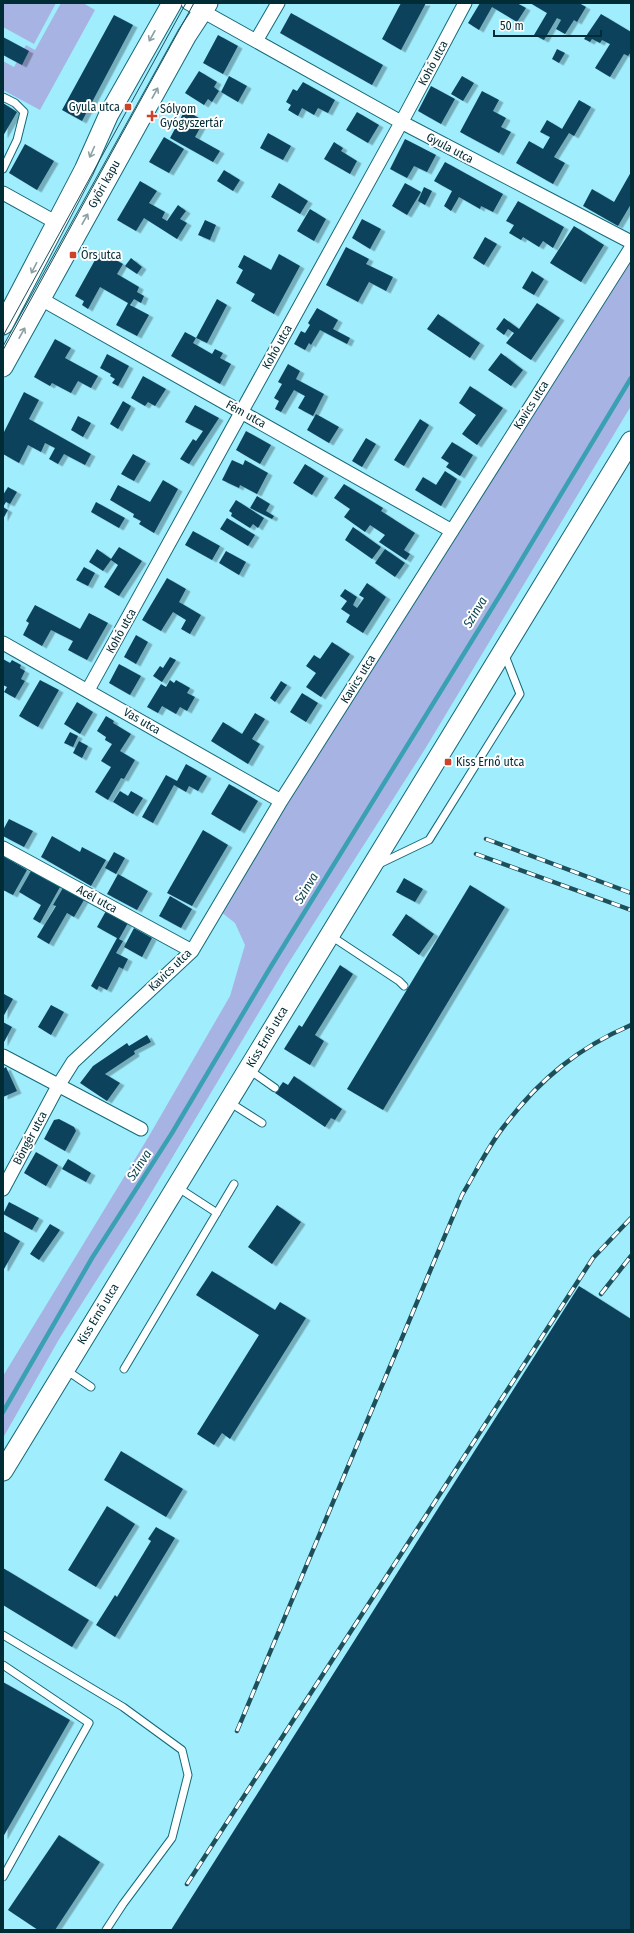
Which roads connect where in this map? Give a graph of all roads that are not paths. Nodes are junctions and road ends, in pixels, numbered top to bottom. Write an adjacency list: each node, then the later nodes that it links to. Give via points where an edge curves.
1 (172, 3): 10 (street, Győri kapu, one-way to 10, via 109,114 84,170)
2 (278, 3): 5 (street)
3 (465, 3): 7 (street, Kohó utca)
4 (199, 6): 5 (street, Gyula utca); 13 (street, Győri kapu, one-way to 4)
5 (256, 41): 7 (street, Gyula utca)
6 (3, 97): 8 (lane, via 15,103 24,112 18,140)
7 (401, 122): 11 (street, Gyula utca); 16 (street, Kohó utca)
8 (3, 170)
9 (3, 193): 10 (street)
10 (56, 223): 14 (street, Győri kapu, one-way to 14)
11 (631, 242)
12 (631, 248): 18 (street, Kavics utca)
13 (41, 299): 15 (street, Győri kapu, one-way to 13); 16 (street, Fém utca)
14 (3, 325)
15 (3, 367)
16 (242, 412): 18 (street, Fém utca); 21 (street, Kohó utca)
17 (631, 441): 20 (street, Kiss Ernő utca)
18 (452, 531): 22 (street, Kavics utca)
19 (3, 643): 21 (street, Vas utca)
20 (503, 651): 24 (street, Kiss Ernő utca); 24 (lane, via 520,694 429,840)
21 (88, 690): 22 (street, Vas utca)
22 (280, 801): 26 (street, Kavics utca)
23 (3, 848): 26 (street, Acél utca)
24 (372, 867): 25 (street, Kiss Ernő utca)
25 (329, 934): 27 (lane, via 399,980); 29 (street, Kiss Ernő utca)
26 (192, 951): 30 (street, Kavics utca, via 74,1062)
27 (404, 986)
28 (3, 1056): 30 (street)
29 (248, 1069): 31 (lane); 32 (street, Kiss Ernő utca)
30 (58, 1086): 34 (street); 37 (street, Böngér utca)
31 (275, 1088)
32 (228, 1101): 33 (lane); 36 (street, Kiss Ernő utca)
33 (262, 1123)
34 (141, 1129)
35 (234, 1184): 38 (lane)
36 (175, 1186): 38 (lane); 39 (street, Kiss Ernő utca)
37 (3, 1189)
38 (217, 1213): 40 (lane)
39 (65, 1369): 41 (lane); 42 (street, Kiss Ernő utca)
40 (124, 1369)
41 (91, 1388)
42 (3, 1470)
43 (3, 1635): 46 (lane, via 123,1707 182,1750 188,1775 172,1838)
44 (3, 1665): 45 (lane, via 89,1723)
45 (3, 1877)
46 (106, 1930)

